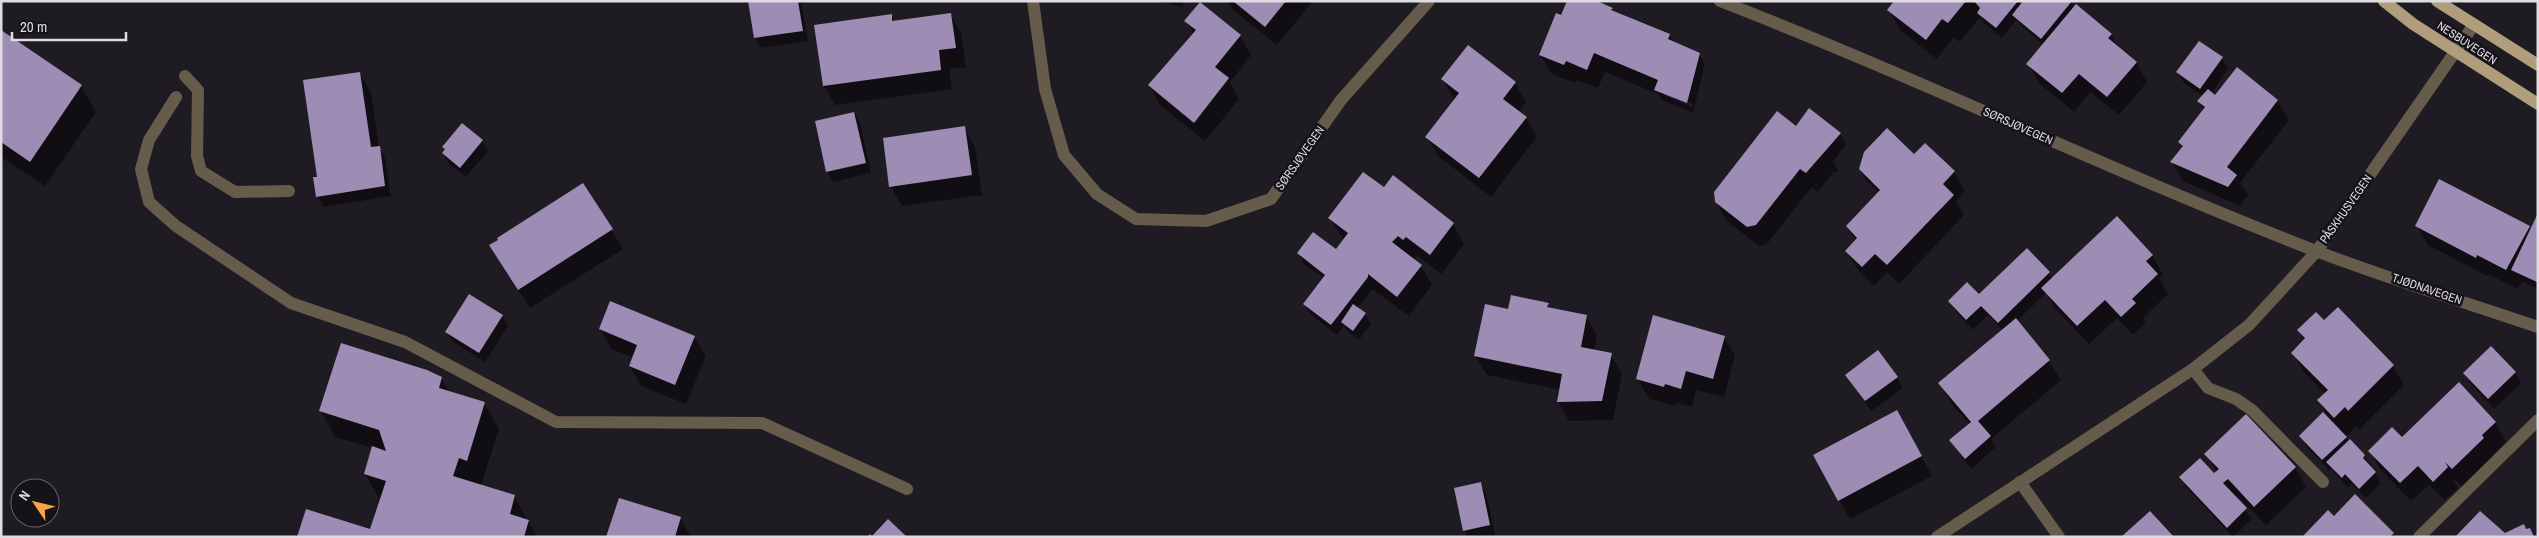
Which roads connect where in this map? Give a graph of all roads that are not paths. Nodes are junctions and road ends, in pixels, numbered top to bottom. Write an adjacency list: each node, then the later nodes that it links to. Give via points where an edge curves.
1 (1033, 1): 2 (street, SØRSJØVEGEN, via 1045,89 1064,155 1097,194 1136,219 1206,221 1271,199 1341,100)
2 (1429, 1)
3 (1720, 1): 13 (street, SØRSJØVEGEN, via 1826,42 2079,153)
4 (2384, 1): 7 (main road, NESBUVEGEN)
5 (2437, 1): 6 (main road, NESBUVEGEN)
6 (2474, 26): 7 (street, PÅSKHUSVEGEN); 8 (main road, NESBUVEGEN)
7 (2455, 52): 11 (main road, NESBUVEGEN); 13 (street, PÅSKHUSVEGEN)
8 (2538, 65)
9 (185, 76): 12 (street, via 198,90 197,156 201,171 236,192)
10 (176, 97): 19 (street, via 148,140 141,169 149,202 176,226 291,303 405,342 556,422 762,423)
11 (2538, 104)
12 (289, 191)
13 (2317, 251): 14 (street, TJØDNAVEGEN); 15 (street, PÅSKHUSVEGEN, via 2249,325)
14 (2538, 327)
15 (2193, 369): 17 (street, PÅSKHUSVEGEN); 18 (street, via 2208,388 2236,399 2252,410)
16 (2538, 420): 22 (street)
17 (2020, 482): 20 (street, PÅSKHUSVEGEN); 21 (street)
18 (2323, 482)
19 (907, 489)
20 (1937, 537)
21 (2059, 537)
22 (2419, 537)

